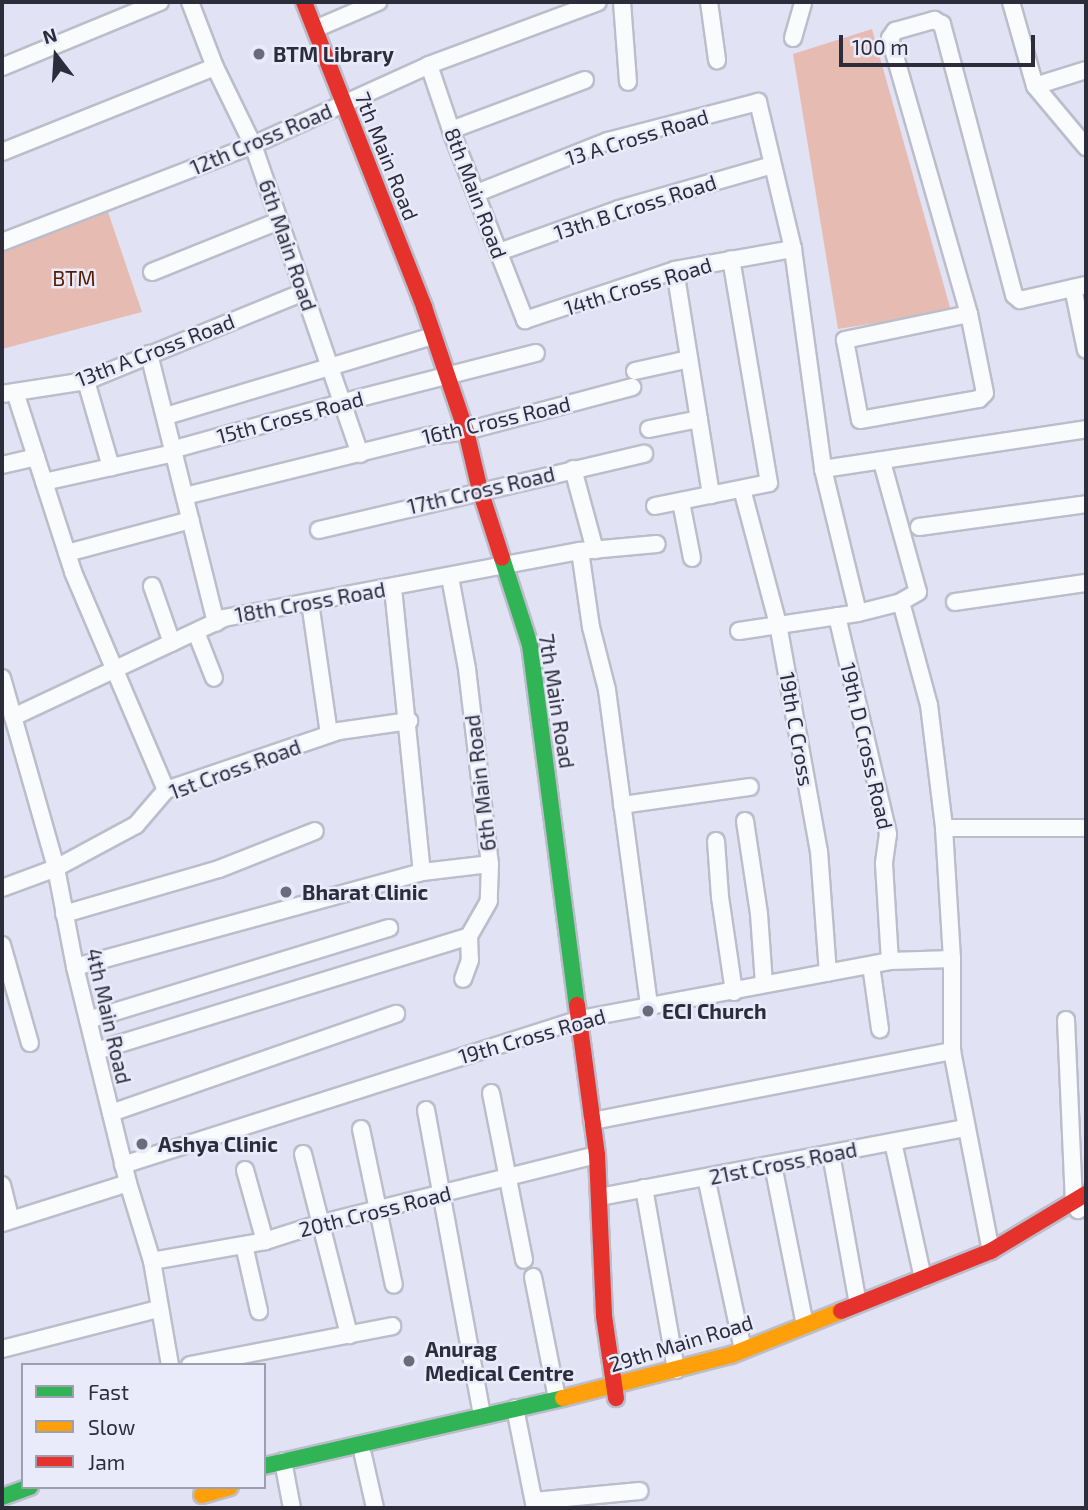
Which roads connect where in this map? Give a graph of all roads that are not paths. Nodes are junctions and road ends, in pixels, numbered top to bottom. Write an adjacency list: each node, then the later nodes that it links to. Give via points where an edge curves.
1 (160, 2): 14 (street)
2 (190, 2): 15 (street, 6th Main Road)
3 (304, 2): 10 (main road, 7th Main Road)
4 (378, 2): 10 (street)
5 (598, 2): 13 (street, 12th Cross Road)
6 (622, 2): 18 (street)
7 (709, 2): 12 (street)
8 (803, 2): 11 (street)
9 (1011, 2): 19 (street)
10 (315, 29): 20 (main road, 7th Main Road)
11 (793, 38)
12 (717, 60)
13 (429, 65): 20 (street, 12th Cross Road); 21 (street, 8th Main Road)
14 (2, 66)
15 (215, 67): 22 (street, 6th Main Road); 24 (street)
16 (1086, 70): 19 (street)
17 (585, 80): 21 (street)
18 (628, 82)
19 (1035, 86): 23 (street)
20 (344, 104): 22 (street, 12th Cross Road); 38 (main road, 7th Main Road)
21 (451, 130): 26 (street, 8th Main Road)
22 (253, 145): 27 (street, 6th Main Road); 28 (street, 12th Cross Road)
23 (1086, 147)
24 (2, 152)
25 (772, 165): 26 (street, 13 A Cross Road, via 758,102 608,141); 29 (street); 30 (street, 13th B Cross Road, via 619,209)
26 (477, 193): 30 (street, 8th Main Road)
27 (279, 221): 33 (street); 35 (street, 6th Main Road)
28 (2, 242)
29 (793, 249): 31 (street, 14th Cross Road); 61 (street)
30 (499, 252): 37 (street, 8th Main Road)
31 (731, 259): 32 (street, 14th Cross Road); 63 (street, via 769,483)
32 (675, 270): 37 (street, 14th Cross Road); 42 (street)
33 (152, 272)
34 (1080, 286): 36 (street, via 1020,300 1014,295 942,24 934,20 895,31 890,38); 39 (street)
35 (304, 292): 41 (street, 13th A Cross Road); 43 (street, 6th Main Road)
36 (969, 314): 36 (street, via 983,396 860,420 845,340)
37 (525, 320)
38 (433, 336): 43 (street); 44 (main road, 7th Main Road)
39 (1086, 350)
40 (536, 353): 44 (street, 15th Cross Road)
41 (149, 354): 45 (street, 13th A Cross Road); 48 (street)
42 (689, 359): 49 (street); 52 (street, 16th Cross Road)
43 (331, 368): 47 (street, 6th Main Road); 48 (street)
44 (447, 375): 47 (street, 15th Cross Road); 52 (main road, 7th Main Road)
45 (86, 381): 46 (street, 13th A Cross Road); 59 (street)
46 (8, 393): 56 (street)
47 (344, 402): 53 (street, 15th Cross Road); 54 (street, 6th Main Road)
48 (166, 416): 53 (street)
49 (699, 419): 50 (street); 65 (street)
50 (649, 429)
51 (1086, 429): 57 (street)
52 (466, 431): 54 (street, 16th Cross Road); 64 (main road, 7th Main Road)
53 (175, 449): 59 (street, 15th Cross Road); 66 (street)
54 (360, 454): 66 (street, 16th Cross Road)
55 (644, 454): 60 (street, 17th Cross Road)
56 (36, 457): 58 (street); 62 (street)
57 (881, 462): 61 (street); 83 (street, via 918,592)
58 (2, 466)
59 (111, 467): 62 (street, 15th Cross Road)
60 (573, 469): 64 (street, 17th Cross Road); 74 (street)
61 (822, 469): 85 (street)
62 (44, 482): 75 (street)
63 (742, 489): 65 (street); 88 (street, 19th C Cross)
64 (480, 490): 72 (street, 17th Cross Road); 77 (main road, 7th Main Road)
65 (711, 495): 67 (street)
66 (185, 496): 70 (street)
67 (681, 502): 69 (street); 76 (street)
68 (1086, 504): 71 (street)
69 (656, 506)
70 (191, 520): 75 (street); 87 (street)
71 (919, 527)
72 (319, 530)
73 (657, 544): 74 (street, 18th Cross Road)
74 (588, 550): 77 (street, 18th Cross Road); 100 (street, via 591,627 607,690)
75 (67, 553): 92 (street)
76 (692, 558)
77 (505, 565): 78 (street, 18th Cross Road); 124 (main road, 7th Main Road, via 530,645)
78 (450, 578): 81 (street, 18th Cross Road); 106 (street, 6th Main Road, via 467,669)
79 (1086, 583): 84 (street)
80 (152, 586): 91 (street)
81 (393, 587): 82 (street, 18th Cross Road); 95 (street)
82 (310, 602): 87 (street, 18th Cross Road); 97 (street)
83 (901, 602): 85 (street); 102 (street, via 929,705)
84 (954, 602)
85 (858, 612): 86 (street)
86 (837, 616): 88 (street); 115 (street, 19th D Cross Road, via 888,834 884,863)
87 (216, 623): 90 (street, 18th Cross Road)
88 (778, 624): 89 (street); 118 (street, 19th C Cross, via 819,851)
89 (739, 631)
90 (196, 632): 91 (street, 18th Cross Road); 94 (street)
91 (172, 643): 92 (street, 18th Cross Road)
92 (112, 670): 96 (street, 18th Cross Road); 99 (street)
93 (2, 678): 96 (street, 4th Main Road)
94 (214, 678)
95 (409, 721): 97 (street, 1st Cross Road); 108 (street)
96 (10, 729): 107 (street, 4th Main Road)
97 (329, 734): 99 (street, 1st Cross Road)
98 (750, 787): 100 (street)
99 (166, 790): 107 (street, 1st Cross Road, via 136,825)
100 (622, 805): 122 (street)
101 (746, 821): 120 (street)
102 (944, 828): 103 (street); 114 (street)
103 (1086, 828)
104 (315, 831): 110 (street, via 219,869)
105 (716, 841): 121 (street)
106 (490, 864): 108 (street); 112 (street, 6th Main Road, via 489,901)
107 (56, 868): 109 (street, 1st Cross Road); 110 (street, 4th Main Road)
108 (422, 872): 117 (street)
109 (2, 888)
110 (64, 914): 117 (street, 4th Main Road)
111 (389, 928): 125 (street)
112 (469, 936): 119 (street, via 470,960); 129 (street)
113 (2, 945): 128 (street)
114 (952, 958): 115 (street, 19th Cross Road); 130 (street)
115 (890, 961): 116 (street, 19th Cross Road)
116 (871, 965): 118 (street, 19th Cross Road); 127 (street)
117 (75, 967): 125 (street, 4th Main Road)
118 (828, 973): 120 (street, 19th Cross Road)
119 (463, 979)
120 (764, 984): 121 (street, 19th Cross Road)
121 (734, 992): 122 (street, 19th Cross Road)
122 (649, 1006): 124 (street, 19th Cross Road)
123 (396, 1014): 133 (street)
124 (580, 1019): 134 (main road, 7th Main Road); 141 (street, 19th Cross Road)
125 (88, 1020): 129 (street, 4th Main Road)
126 (1066, 1020): 151 (street)
127 (880, 1028)
128 (30, 1043)
129 (96, 1051): 133 (street, 4th Main Road)
130 (952, 1051): 134 (street); 135 (street)
131 (491, 1093): 145 (street)
132 (426, 1110): 149 (street)
133 (111, 1113): 141 (street, 4th Main Road)
134 (592, 1121): 139 (main road, 7th Main Road)
135 (965, 1128): 137 (street, 21st Cross Road); 157 (street)
136 (361, 1129): 152 (street)
137 (893, 1142): 140 (street, 21st Cross Road); 161 (street)
138 (303, 1154): 154 (street)
139 (597, 1154): 145 (street, 20th Cross Road); 150 (main road, 7th Main Road)
140 (831, 1154): 142 (street, 21st Cross Road); 163 (street)
141 (123, 1165): 146 (street, 4th Main Road)
142 (773, 1165): 144 (street, 21st Cross Road); 166 (street)
143 (245, 1170): 155 (street)
144 (706, 1177): 148 (street, 21st Cross Road); 170 (street)
145 (508, 1178): 149 (street, 20th Cross Road); 158 (street)
146 (128, 1183): 153 (street); 159 (street, 4th Main Road)
147 (2, 1185): 153 (street)
148 (644, 1188): 150 (street, 21st Cross Road); 173 (street)
149 (443, 1193): 152 (street, 20th Cross Road); 177 (street)
150 (600, 1197): 174 (main road, 7th Main Road, via 604,1317)
151 (1081, 1203): 157 (main road, 29th Main Road); 174 (main road, 29th Main Road, via 993,1261 879,1308 722,1370)
152 (381, 1210): 154 (street, 20th Cross Road); 162 (street)
153 (6, 1221)
154 (322, 1223): 155 (street, 20th Cross Road); 168 (street)
155 (265, 1241): 156 (street, 20th Cross Road)
156 (244, 1245): 159 (street, 20th Cross Road); 165 (street)
157 (991, 1251): 161 (main road, 29th Main Road)
158 (524, 1260)
159 (152, 1261): 164 (street, 4th Main Road)
160 (533, 1277): 175 (street)
161 (923, 1279): 163 (main road, 29th Main Road)
162 (394, 1285)
163 (858, 1304): 166 (main road, 29th Main Road)
164 (158, 1309): 169 (street); 171 (street, 4th Main Road)
165 (259, 1311)
166 (805, 1325): 170 (main road, 29th Main Road)
167 (392, 1326): 168 (street)
168 (349, 1335): 172 (street)
169 (2, 1349)
170 (743, 1349): 173 (main road, 29th Main Road)
171 (170, 1363)
172 (201, 1363)
173 (676, 1370): 174 (main road, 29th Main Road)
174 (615, 1392): 175 (main road, 29th Main Road); 176 (main road, 29th Main Road)
175 (556, 1398): 176 (main road, 29th Main Road)
176 (517, 1414): 177 (main road, 29th Main Road); 178 (main road, 29th Main Road); 187 (street)
177 (482, 1415): 180 (main road, 29th Main Road)
178 (363, 1455): 180 (main road, 29th Main Road); 189 (street)
179 (266, 1465): 180 (main road, 29th Main Road)
180 (284, 1467): 181 (main road, 29th Main Road); 188 (street)
181 (266, 1477)
182 (24, 1489): 185 (main road)
183 (224, 1489): 186 (main road)
184 (640, 1491): 187 (street)
185 (2, 1497)
186 (202, 1497)
187 (534, 1505)
188 (292, 1508)
189 (375, 1508)

